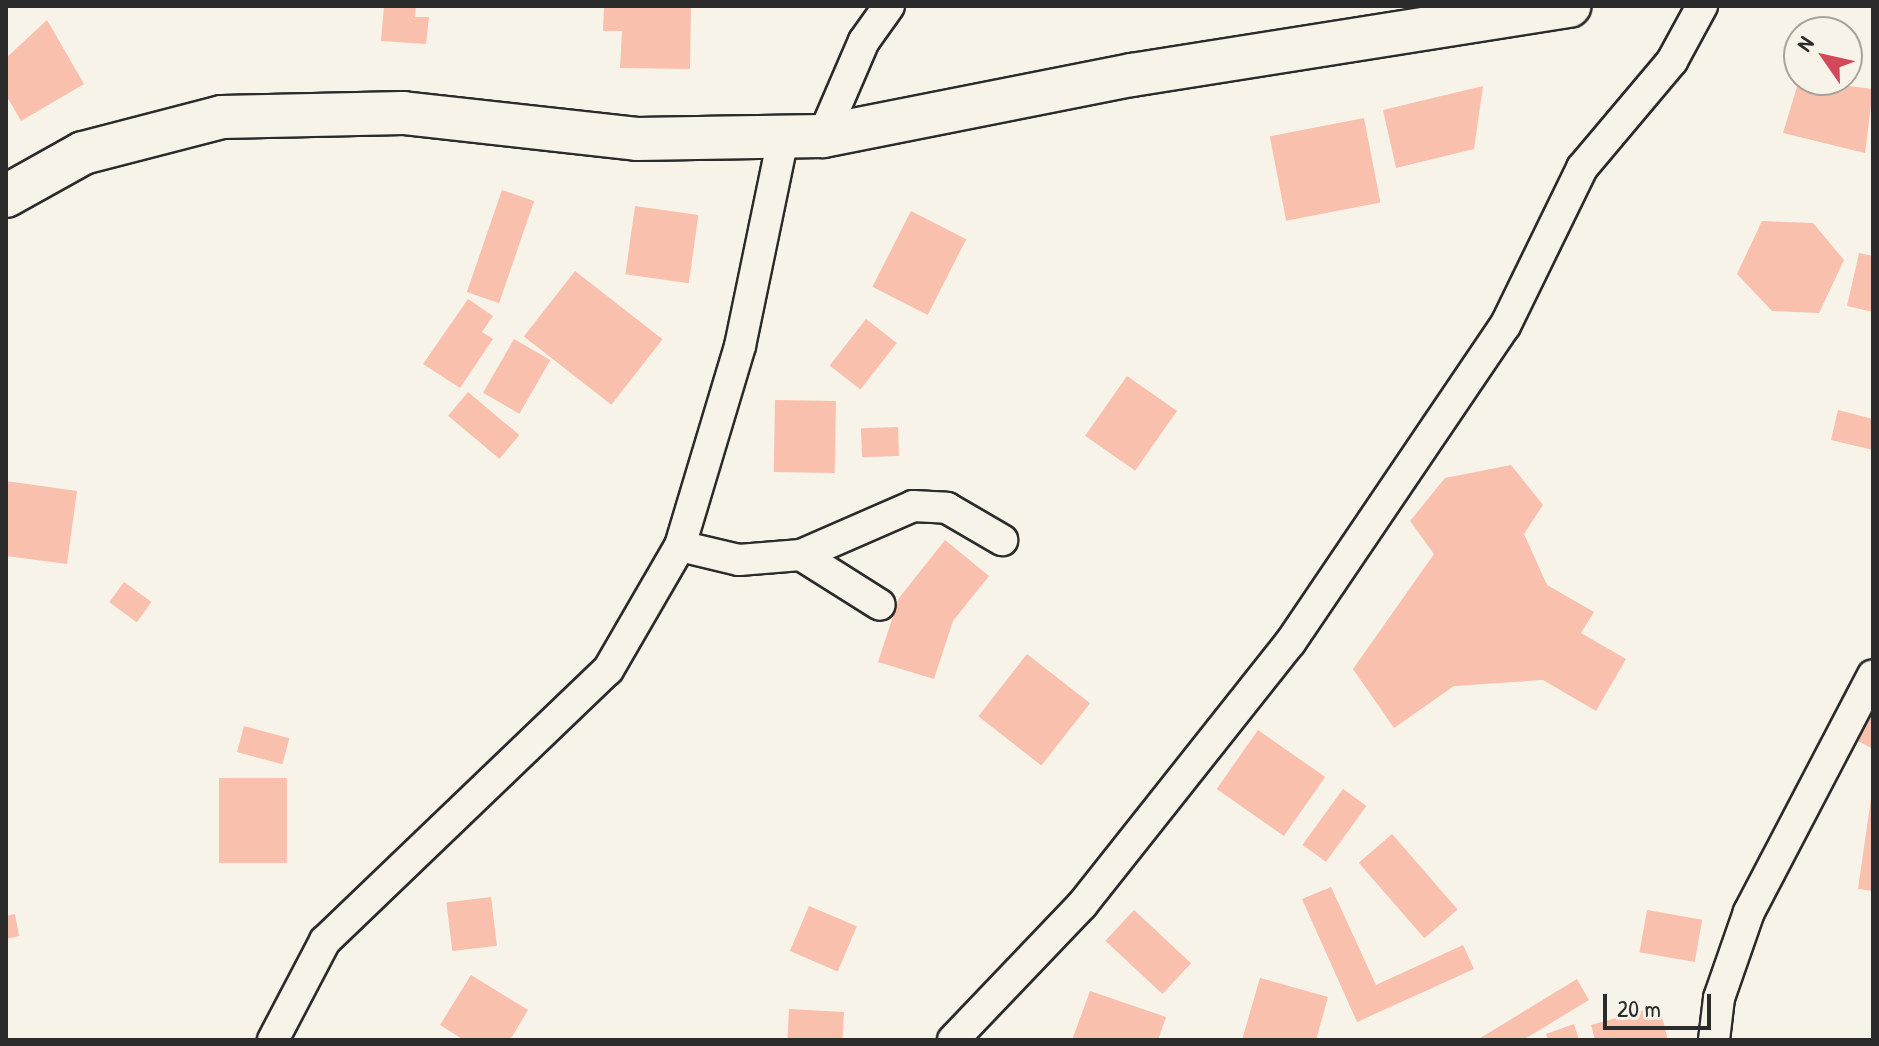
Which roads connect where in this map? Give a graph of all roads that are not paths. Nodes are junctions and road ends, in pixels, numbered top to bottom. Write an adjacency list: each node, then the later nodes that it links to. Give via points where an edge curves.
1 (889, 6): 4 (street)
2 (1570, 6): 4 (main road, via 1132,75)
3 (1702, 6): 12 (street, via 1672,61 1582,168 1505,326 1290,643 1082,905)
4 (803, 137): 5 (main road, via 637,139 403,113 222,117 83,153); 7 (street)
5 (6, 196)
6 (1002, 540): 8 (street, via 947,508 913,506)
7 (680, 546): 8 (street, via 739,560); 11 (street, via 608,670 325,941)
8 (801, 555): 9 (street)
9 (880, 605)
10 (1873, 675): 13 (street, via 1749,912 1719,998)
11 (273, 1040)
12 (953, 1040)
13 (1714, 1040)

